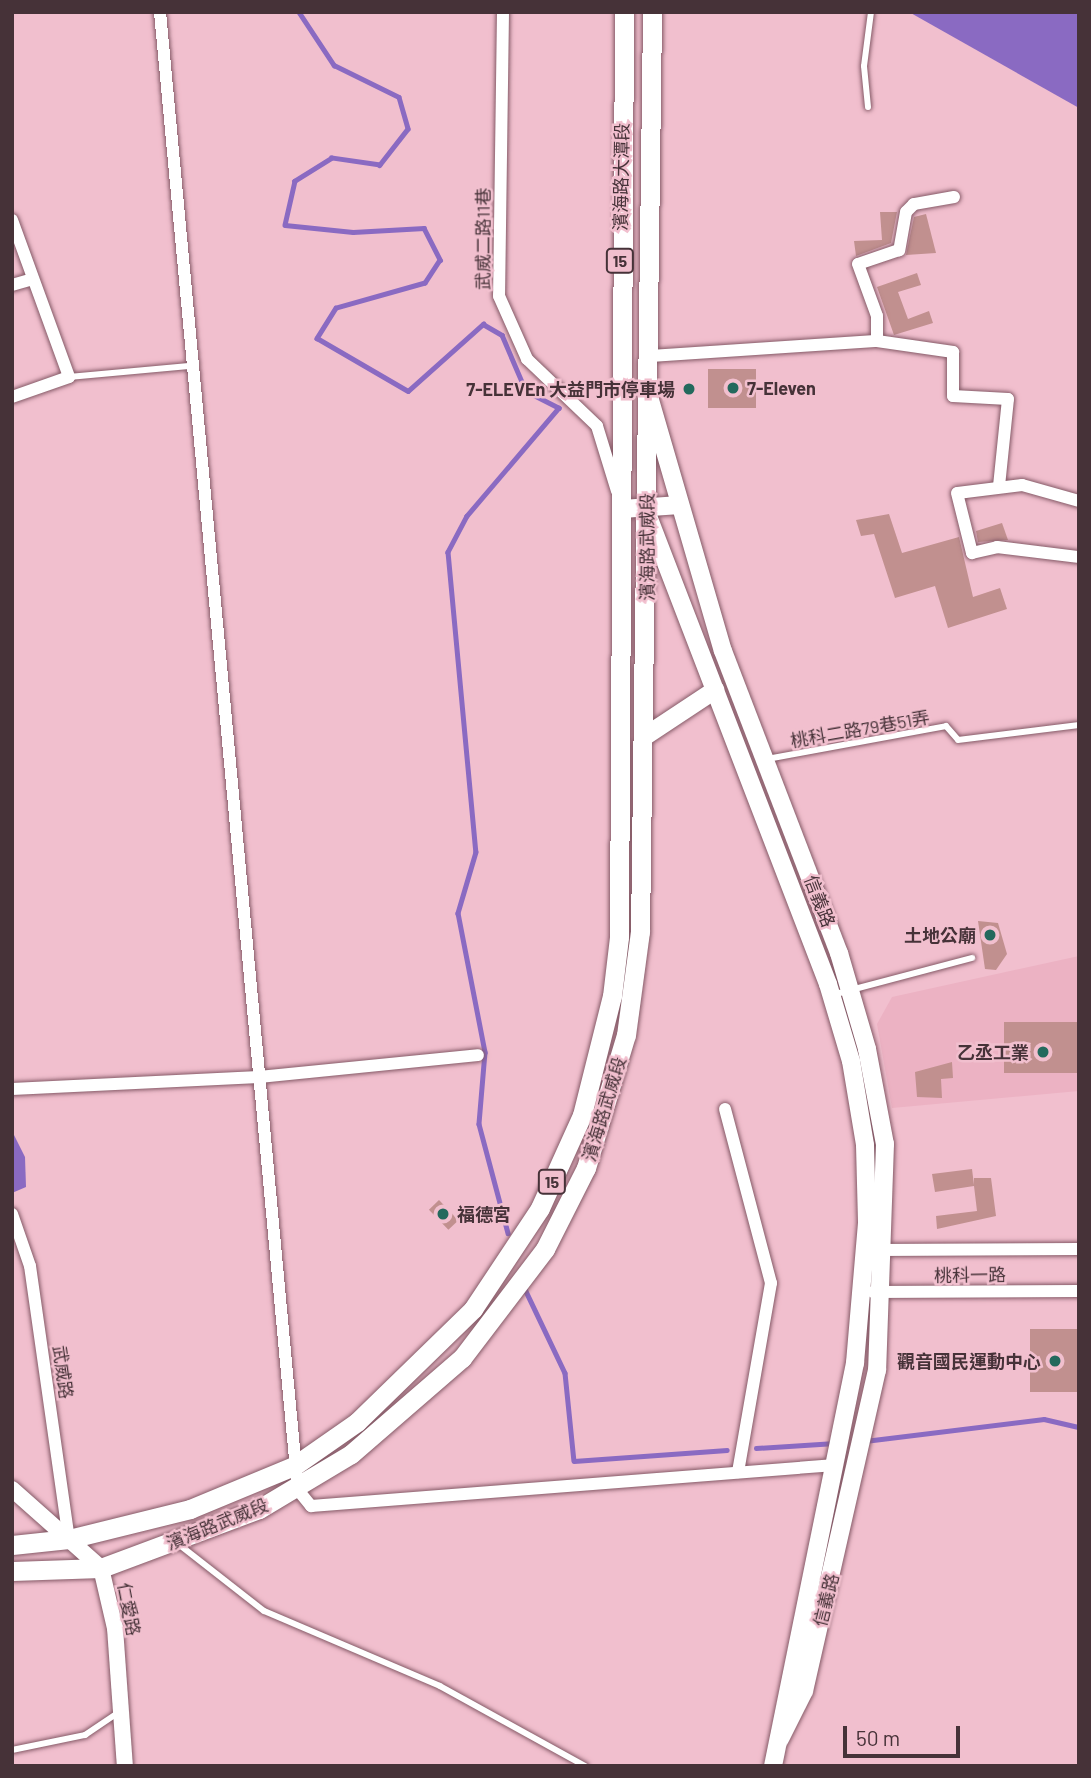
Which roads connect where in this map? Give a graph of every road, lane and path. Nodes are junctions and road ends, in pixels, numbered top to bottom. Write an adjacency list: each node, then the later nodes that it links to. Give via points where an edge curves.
1 (160, 12): 13 (street)
2 (503, 12): 20 (street, 武威二路11巷, via 499,296 527,359 597,426)
3 (624, 12): 20 (main road, 濱海路大潭段 / 15, via 617,390)
4 (652, 12): 12 (main road, 濱海路大潭段 / 15)
5 (871, 12): 6 (lane, via 864,66)
6 (868, 107)
7 (954, 197): 11 (street, via 914,204 906,212 899,250 858,264 877,316)
8 (12, 220): 9 (street)
9 (30, 280): 10 (street); 14 (street)
10 (12, 285)
11 (877, 341): 12 (street); 17 (street, via 953,352 953,396 1008,399)
12 (649, 356): 15 (main road, 濱海路大潭段 / 15)
13 (188, 366): 14 (lane); 31 (street)
14 (69, 377): 16 (street)
15 (649, 396): 19 (main road, 信義路); 21 (main road, 濱海路武威段 / 15)
16 (12, 397)
17 (999, 486): 18 (street, via 1022,485); 22 (street, via 957,494 972,553 997,547)
18 (1079, 501)
19 (680, 505): 21 (main road); 26 (main road, 信義路, via 723,651)
20 (622, 509): 21 (main road); 42 (main road, 濱海路武威段 / 15, via 619,937 612,996 582,1115 540,1208 473,1309 398,1386)
21 (646, 511): 23 (main road, 信義路); 25 (main road, 濱海路武威段 / 15)
22 (1079, 557)
23 (715, 690): 25 (main road); 29 (main road, 信義路)
24 (1079, 725): 26 (lane, 桃科二路79巷51弄, via 958,740 946,726)
25 (647, 735): 44 (main road, 濱海路武威段 / 15, via 640,932 626,1035 586,1168 545,1250 431,1390)
26 (765, 760): 28 (main road, 信義路)
27 (972, 958): 28 (lane)
28 (850, 988): 29 (lane); 37 (main road, 信義路, via 885,1144)
29 (831, 995): 35 (main road, 信義路, via 851,1061 865,1145)
30 (478, 1055): 31 (street)
31 (259, 1077): 32 (street); 42 (street)
32 (12, 1089)
33 (725, 1109): 43 (street, via 771,1283)
34 (12, 1214): 46 (street, 武威路, via 30,1266)
35 (865, 1249): 37 (street, 桃科一路); 38 (main road, 信義路)
36 (1079, 1249): 37 (street, 桃科一路)
37 (885, 1250): 40 (main road, 信義路)
38 (863, 1291): 40 (street, 桃科一路); 41 (main road, 信義路)
39 (1079, 1291): 40 (street, 桃科一路)
40 (884, 1294): 52 (main road, 信義路, via 860,1457 804,1691)
41 (836, 1459): 43 (street); 52 (main road, 信義路, via 785,1682)
42 (294, 1466): 44 (street); 46 (main road, 濱海路武威段 / 15, via 190,1509)
43 (738, 1472): 44 (street, via 311,1506)
44 (298, 1490): 47 (main road, 濱海路武威段 / 15)
45 (17, 1492): 46 (street, 仁愛路)
46 (69, 1539): 48 (main road, 濱海路武威段 / 15); 49 (street, 仁愛路)
47 (176, 1541): 49 (main road, 濱海路武威段 / 15); 55 (lane, via 264,1611 439,1686)
48 (12, 1545)
49 (101, 1568): 50 (main road, 濱海路武威段 / 15); 51 (street, 仁愛路, via 115,1628)
50 (12, 1571)
51 (121, 1711): 53 (lane, via 85,1735); 54 (street, 仁愛路)
52 (780, 1739): 56 (main road, 信義路)
53 (12, 1750)
54 (125, 1766)
55 (584, 1766)
56 (772, 1766)

